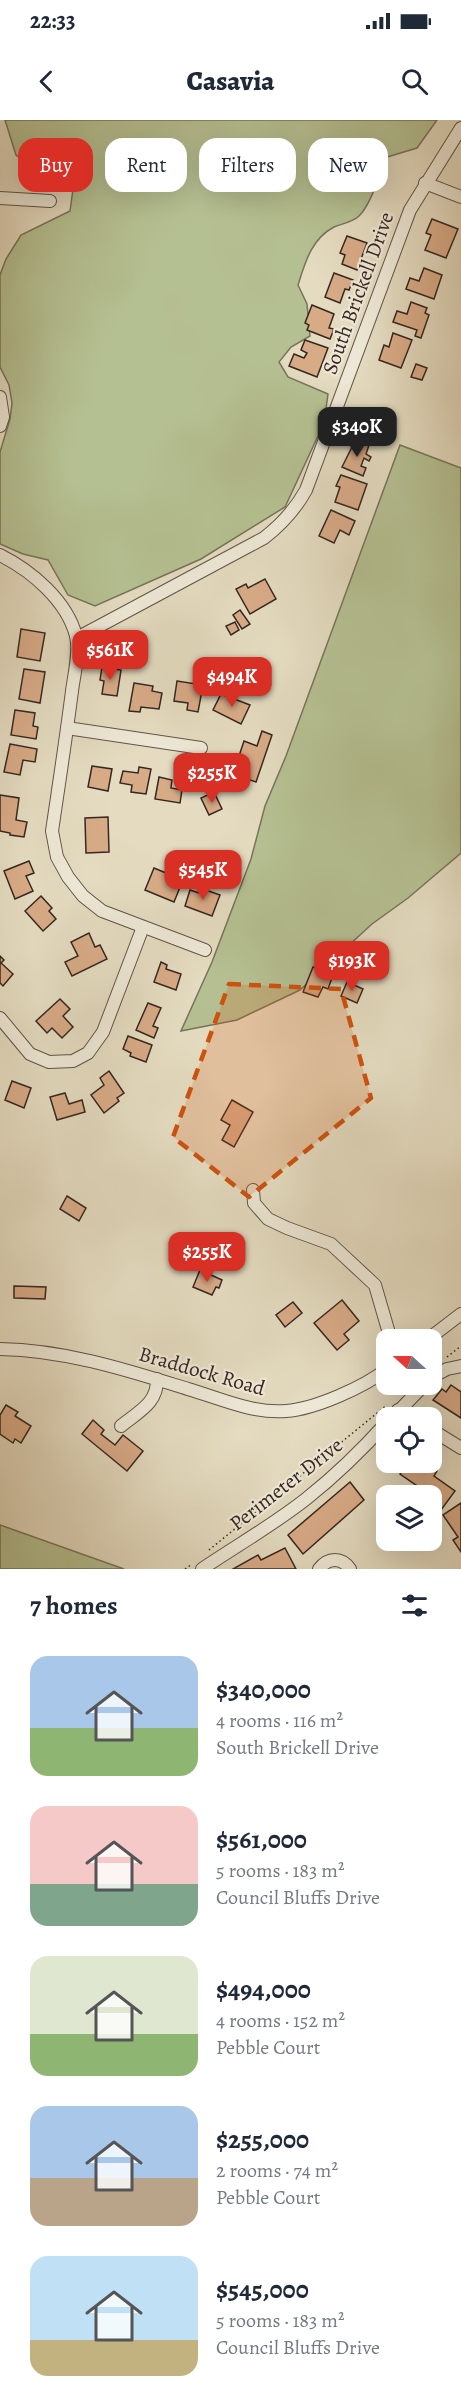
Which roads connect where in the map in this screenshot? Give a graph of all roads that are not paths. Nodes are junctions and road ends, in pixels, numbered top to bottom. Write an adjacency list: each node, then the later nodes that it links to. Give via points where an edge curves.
1 (461, 128): 2 (street, South Brickell Drive)
2 (425, 183): 3 (street); 9 (street, South Brickell Drive, via 410,210 306,490 297,505 264,538)
3 (461, 197)
4 (0, 198): 5 (street)
5 (50, 201)
6 (0, 397): 7 (street)
7 (0, 426)
8 (0, 555): 9 (street, via 54,596 69,617)
9 (77, 639): 10 (street)
10 (67, 728): 11 (street); 12 (street, via 52,831 57,857 83,896 102,911)
11 (201, 748)
12 (143, 927): 13 (street); 14 (street, via 103,1032 88,1053 73,1061 49,1062 30,1054)
13 (205, 950)
14 (0, 1018)
15 (254, 1190): 17 (street, via 254,1203 268,1219 332,1244 375,1285)
16 (461, 1314): 18 (street)
17 (388, 1329)
18 (441, 1329)
19 (0, 1348): 23 (street, Braddock Road, via 29,1349 107,1364)
20 (461, 1366): 21 (street)
21 (442, 1372)
22 (376, 1378): 23 (street, Braddock Road, via 286,1411 259,1410)
23 (157, 1379): 26 (street, via 152,1400)
24 (411, 1395): 25 (street)
25 (397, 1407)
26 (121, 1426)
27 (376, 1434): 30 (street, Perimeter Drive, via 306,1499 245,1542)
28 (442, 1436): 29 (street)
29 (461, 1448)
30 (198, 1565)
31 (320, 1569): 32 (street, via 335,1559)
32 (351, 1569)

